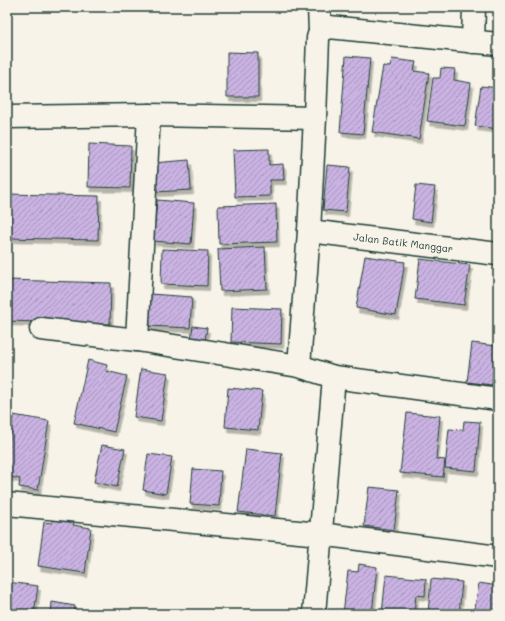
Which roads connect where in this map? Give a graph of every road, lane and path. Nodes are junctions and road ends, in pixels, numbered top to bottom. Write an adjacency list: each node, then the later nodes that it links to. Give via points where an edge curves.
1 (319, 7): 3 (street)
2 (474, 7): 4 (street)
3 (320, 32): 4 (street, via 329,27); 8 (street)
4 (473, 42): 5 (street)
5 (498, 44)
6 (149, 115): 7 (street); 8 (street); 12 (street)
7 (7, 117)
8 (315, 118): 9 (street)
9 (309, 231): 10 (street, Jalan Batik Manggar); 13 (street)
10 (498, 254)
11 (41, 329): 12 (street)
12 (137, 340): 13 (street)
13 (299, 366): 14 (street)
14 (334, 377): 15 (street); 17 (street)
15 (498, 399)
16 (7, 504): 17 (street)
17 (320, 534): 18 (street); 19 (street)
18 (498, 557)
19 (314, 614)

